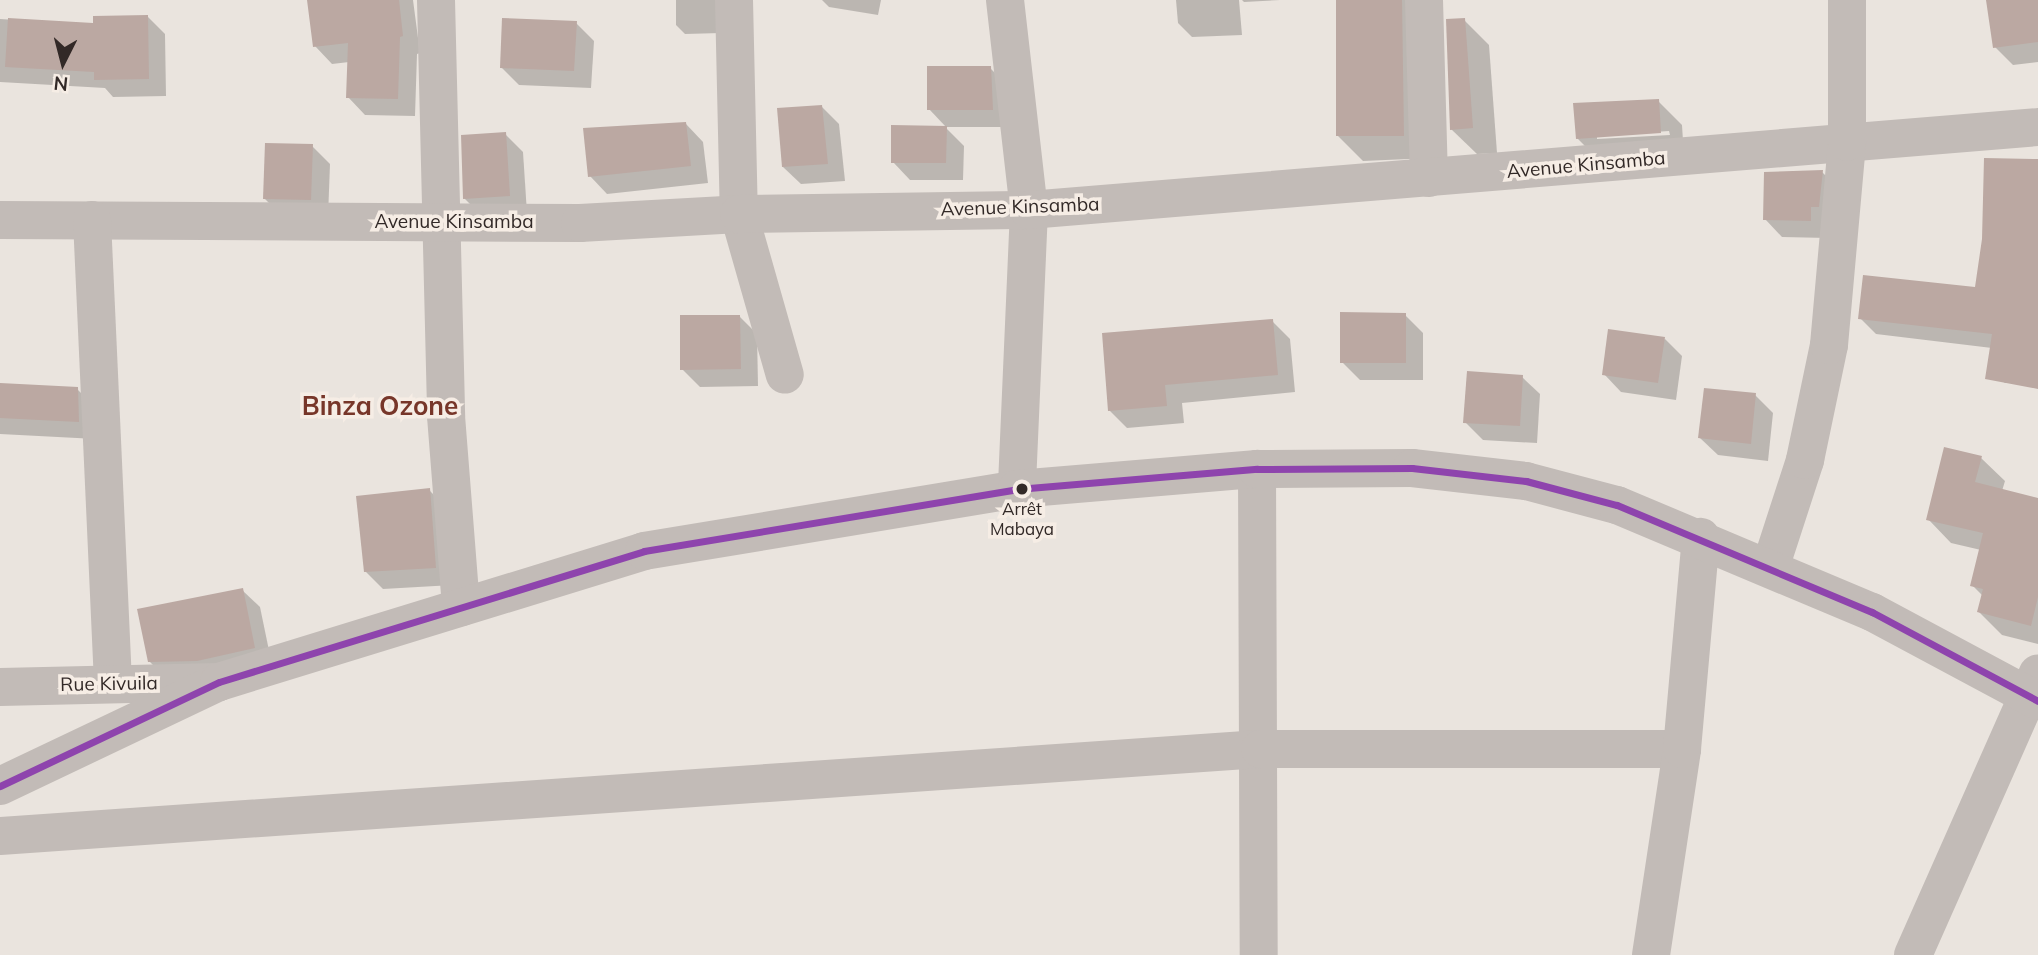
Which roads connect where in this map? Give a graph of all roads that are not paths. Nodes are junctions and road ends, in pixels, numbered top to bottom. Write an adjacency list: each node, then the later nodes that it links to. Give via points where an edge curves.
1 (436, 0): 13 (street)
2 (734, 0): 10 (street)
3 (1005, 0): 9 (street)
4 (1424, 0): 8 (street)
5 (1847, 0): 7 (street)
6 (2038, 127): 7 (street, Avenue Kinsamba)
7 (1847, 142): 8 (street, Avenue Kinsamba); 18 (street, via 1829,345 1805,460)
8 (1429, 178): 9 (street, Avenue Kinsamba)
9 (1029, 210): 10 (street, Avenue Kinsamba); 16 (street)
10 (739, 214): 13 (street, Avenue Kinsamba, via 580,223); 14 (street)
11 (0, 220): 12 (street, Avenue Kinsamba)
12 (92, 220): 13 (street, Avenue Kinsamba); 21 (street)
13 (442, 221): 19 (street, via 446,416)
14 (785, 375)
15 (1257, 469): 16 (street); 17 (street, via 1412,468 1526,481 1616,505); 24 (street)
16 (1017, 489): 19 (street, via 644,551)
17 (1701, 537): 18 (street); 25 (street)
18 (1770, 568): 23 (street)
19 (461, 607): 20 (street)
20 (219, 682): 21 (street, Rue Kivuila); 26 (street)
21 (113, 684): 22 (street, Rue Kivuila)
22 (0, 687)
23 (2035, 690): 30 (street)
24 (1260, 749): 25 (street); 27 (street); 28 (street)
25 (1682, 749): 29 (street)
26 (0, 786)
27 (0, 836)
28 (1259, 955)
29 (1651, 955)
30 (1913, 955)

